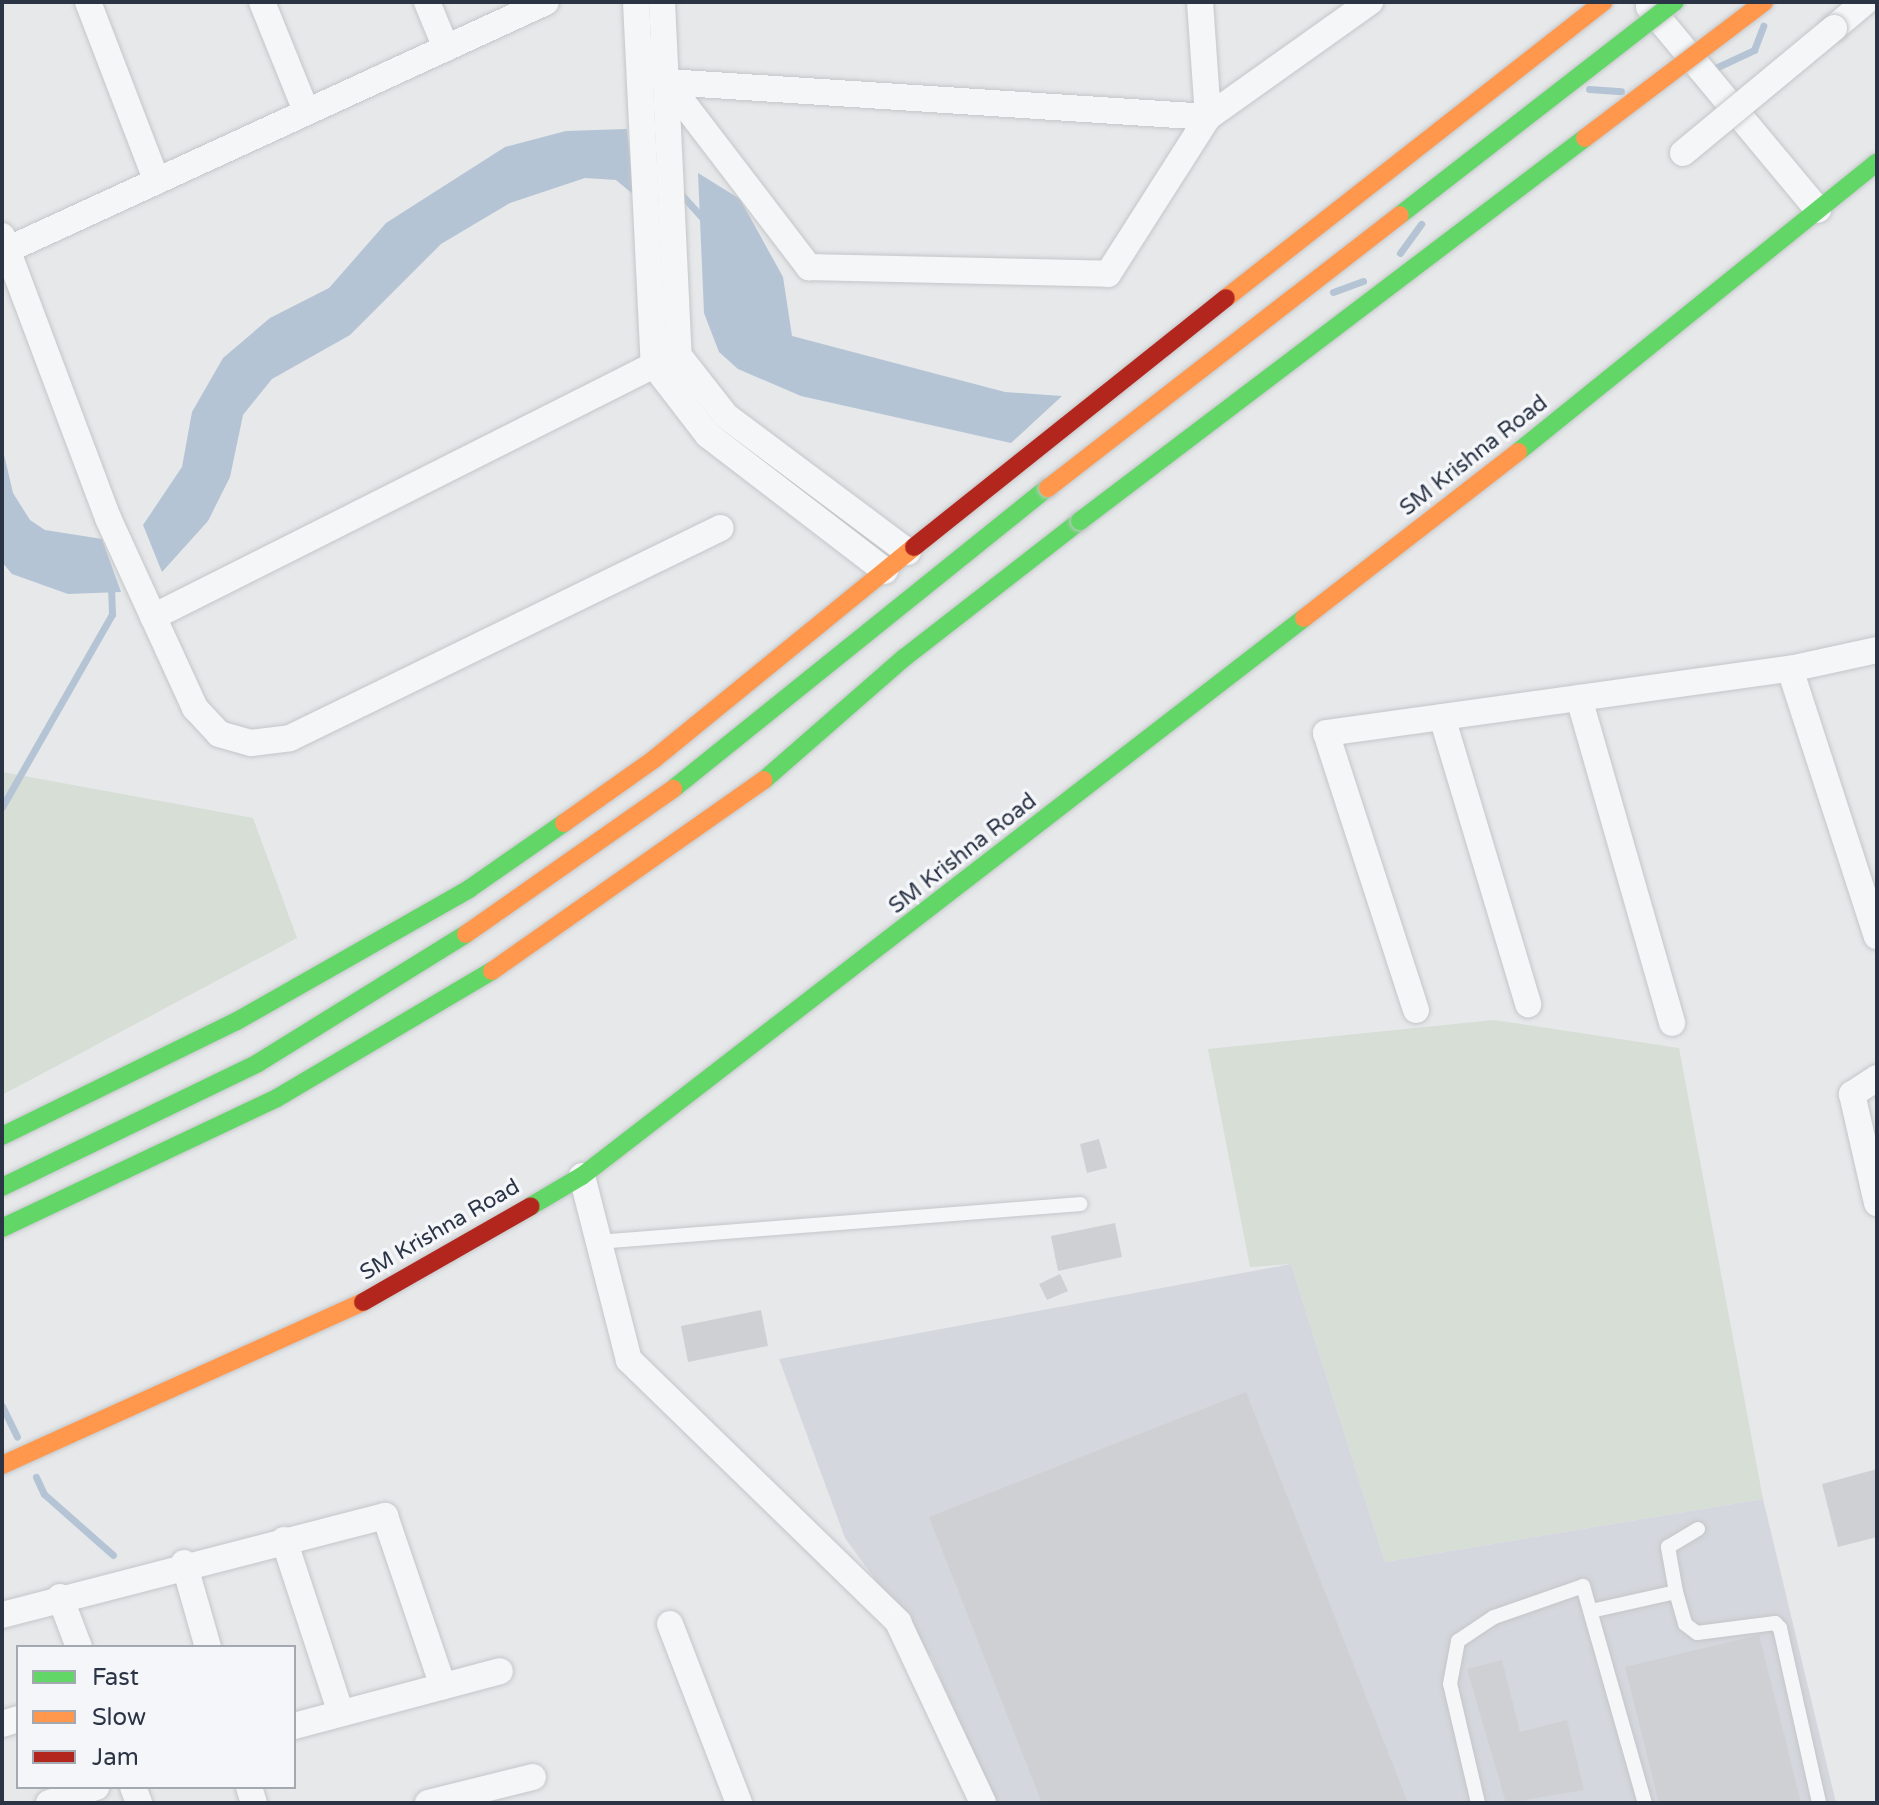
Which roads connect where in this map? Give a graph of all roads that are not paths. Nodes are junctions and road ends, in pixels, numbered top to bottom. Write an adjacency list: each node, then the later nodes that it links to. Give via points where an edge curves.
1 (88, 2): 21 (street)
2 (262, 2): 17 (street)
3 (427, 2): 15 (street)
4 (546, 2): 15 (street)
5 (636, 2): 14 (street)
6 (662, 2): 16 (street)
7 (1200, 2): 18 (street)
8 (1370, 2): 18 (street)
9 (1604, 2): 26 (main road)
10 (1645, 2): 22 (street)
11 (1675, 2): 40 (main road, bridge, via 1048,488 730,747 529,895 258,1063)
12 (1764, 2): 43 (main road, bridge, via 904,658 733,805 537,945 277,1098)
13 (1865, 2): 19 (street, bridge)
14 (639, 45): 16 (street); 24 (street)
15 (446, 48): 17 (street)
16 (667, 82): 18 (street); 18 (street, via 809,267 1108,274); 26 (street, via 679,356 726,416)
17 (306, 111): 21 (street)
18 (1208, 117)
19 (1683, 153)
20 (1876, 163): 22 (main road, SM Krishna Road)
21 (156, 179): 23 (street)
22 (1818, 210): 39 (main road, SM Krishna Road, via 1535,439)
23 (5, 243): 28 (street)
24 (654, 365): 27 (street, via 708,435); 28 (street)
25 (721, 528): 28 (street, via 290,738 251,743 219,734 195,708)
26 (908, 552): 27 (main road)
27 (885, 571): 38 (main road, via 653,760 482,880 237,1021)
28 (153, 617)
29 (1877, 650): 30 (street)
30 (1790, 669): 31 (street); 33 (street)
31 (1579, 698): 32 (street); 36 (street)
32 (1442, 717): 34 (street); 35 (street, via 1326,733)
33 (1877, 936)
34 (1528, 1004)
35 (1416, 1010)
36 (1672, 1023)
37 (1877, 1078): 41 (street, via 1852,1094)
38 (2, 1136)
39 (582, 1176): 44 (street); 45 (main road, SM Krishna Road, via 370,1299)
40 (2, 1187)
41 (1877, 1203)
42 (1081, 1204): 44 (lane)
43 (2, 1228)
44 (598, 1242): 65 (street, via 629,1360 898,1622)
45 (2, 1465)
46 (1698, 1529): 49 (lane, via 1668,1547)
47 (284, 1540): 48 (street); 57 (street, via 385,1516); 58 (street)
48 (184, 1563): 50 (street); 55 (street)
49 (1676, 1592): 51 (lane); 68 (lane, via 1685,1624 1697,1633 1775,1623 1780,1628)
50 (60, 1597): 52 (street); 54 (street)
51 (1591, 1611): 66 (lane, via 1583,1586 1494,1617 1458,1641 1450,1684); 67 (lane)
52 (2, 1615)
53 (670, 1624): 64 (street)
54 (78, 1645)
55 (207, 1645)
56 (500, 1671): 57 (street)
57 (443, 1686): 58 (street)
58 (341, 1713): 59 (street)
59 (296, 1725)
60 (533, 1777): 63 (street)
61 (90, 1789): 62 (street)
62 (49, 1803)
63 (428, 1803)
64 (739, 1803)
65 (983, 1803)
66 (1478, 1803)
67 (1645, 1803)
68 (1819, 1803)

